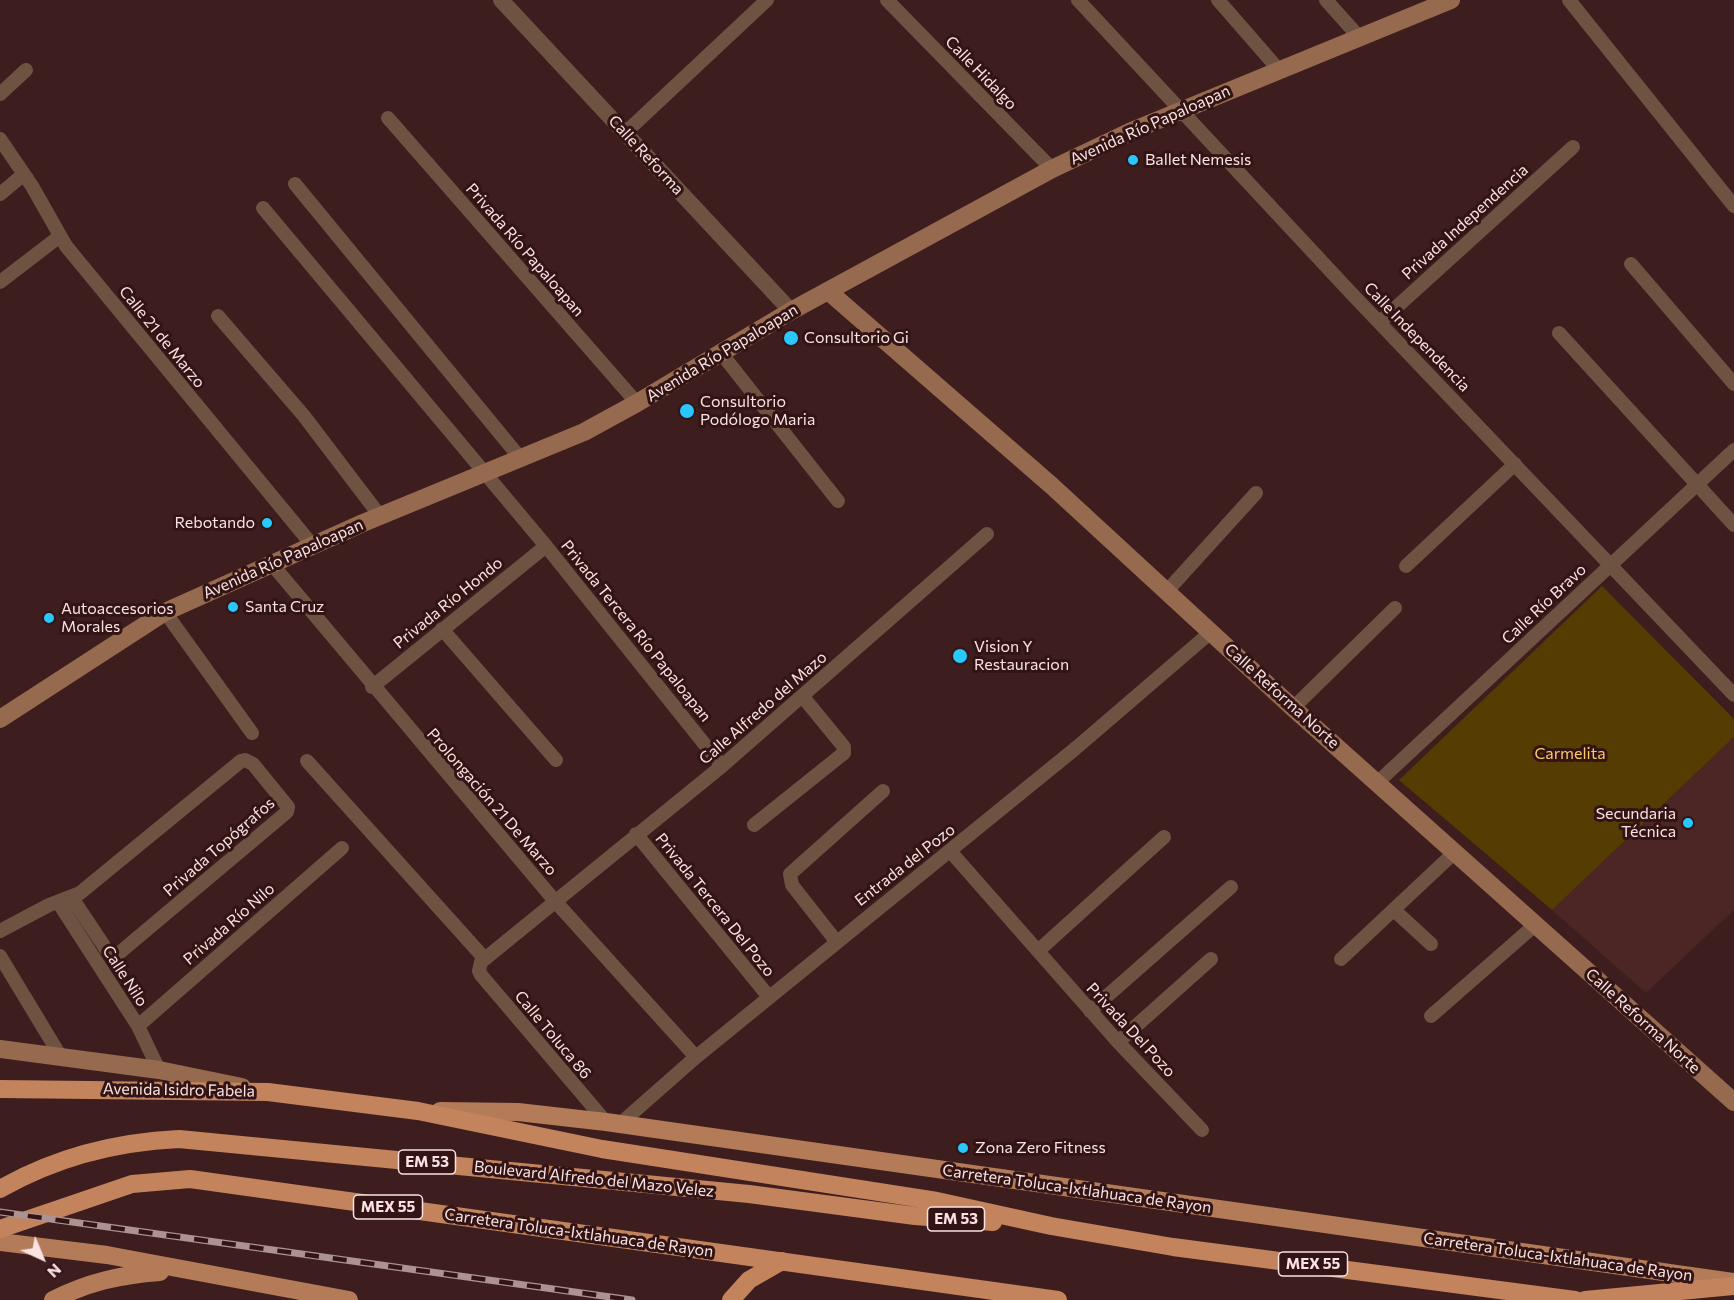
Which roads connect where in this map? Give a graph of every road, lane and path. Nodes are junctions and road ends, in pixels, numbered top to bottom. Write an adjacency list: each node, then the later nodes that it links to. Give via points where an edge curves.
1 (501, 0): 15 (street, Calle Reforma)
2 (767, 0): 15 (street)
3 (887, 0): 18 (street, Calle Hidalgo)
4 (1078, 0): 13 (street, Calle Independencia)
5 (1218, 0): 11 (street)
6 (1326, 0): 9 (street)
7 (1451, 0): 9 (main road, Avenida Río Papaloapan)
8 (1569, 0): 22 (street)
9 (1359, 37): 11 (main road, Avenida Río Papaloapan)
10 (26, 70): 12 (street)
11 (1279, 70): 13 (main road, Avenida Río Papaloapan)
12 (0, 94)
13 (1181, 110): 18 (main road, Avenida Río Papaloapan); 30 (street, Calle Independencia)
14 (388, 118): 34 (street, Privada Río Papaloapan)
15 (625, 133): 28 (street, Calle Reforma)
16 (0, 139): 19 (street, Calle 21 de Marzo)
17 (1573, 147): 30 (street, Privada Independencia)
18 (1052, 169): 27 (main road, Avenida Río Papaloapan)
19 (24, 174): 21 (street); 24 (street, Calle 21 de Marzo)
20 (295, 184): 36 (street)
21 (0, 194)
22 (1734, 206)
23 (263, 208): 38 (street, Privada Tercera Río Papaloapan)
24 (60, 236): 26 (street); 45 (street, Calle 21 de Marzo)
25 (1631, 264): 33 (street)
26 (0, 282)
27 (828, 291): 28 (main road, Avenida Río Papaloapan); 50 (main road, Calle Reforma Norte)
28 (791, 311): 32 (main road, Avenida Río Papaloapan)
29 (218, 316): 42 (street, via 304,416)
30 (1380, 322): 37 (street, Calle Independencia)
31 (1559, 333): 39 (street)
32 (721, 353): 34 (main road, Avenida Río Papaloapan); 41 (street)
33 (1734, 384)
34 (637, 403): 36 (main road, Avenida Río Papaloapan, via 584,432)
35 (1731, 457): 39 (street, Calle Río Bravo)
36 (521, 459): 38 (main road, Avenida Río Papaloapan)
37 (1515, 464): 48 (street, Calle Independencia); 49 (street)
38 (484, 474): 42 (main road, Avenida Río Papaloapan); 46 (street, Privada Tercera Río Papaloapan)
39 (1697, 483): 43 (street); 48 (street, Calle Río Bravo)
40 (1256, 493): 50 (street)
41 (837, 501)
42 (380, 516): 45 (main road, Avenida Río Papaloapan)
43 (1734, 525)
44 (987, 534): 57 (street, Calle Alfredo del Mazo)
45 (313, 546): 47 (main road, Avenida Río Papaloapan)
46 (546, 546): 53 (street, Privada Río Hondo); 63 (street, Privada Tercera Río Papaloapan)
47 (271, 563): 52 (main road, Avenida Río Papaloapan); 55 (street, Prolongación 21 De Marzo)
48 (1611, 564): 56 (street, Calle Independencia); 64 (street, Calle Río Bravo)
49 (1406, 566)
50 (1167, 591): 54 (main road, Calle Reforma Norte)
51 (1395, 608): 58 (street)
52 (165, 612): 59 (main road, Avenida Río Papaloapan); 60 (street)
53 (442, 629): 55 (street, Privada Río Hondo); 61 (street)
54 (1211, 632): 58 (main road, Calle Reforma Norte); 70 (street, Entrada del Pozo)
55 (372, 687): 74 (street, Prolongación 21 De Marzo)
56 (1734, 695)
57 (802, 696): 63 (street, Calle Alfredo del Mazo); 66 (street, via 844,747 844,753)
58 (1293, 708): 64 (main road, Calle Reforma Norte)
59 (0, 719)
60 (252, 733)
61 (556, 760)
62 (307, 761): 85 (street, Calle Toluca 86)
63 (722, 766): 67 (street, Calle Alfredo del Mazo)
64 (1378, 782): 71 (main road, Calle Reforma Norte)
65 (883, 791): 79 (street, via 790,874 792,885)
66 (754, 825)
67 (636, 834): 74 (street, Calle Alfredo del Mazo); 86 (street, Privada Tercera Del Pozo)
68 (1164, 837): 81 (street)
69 (342, 848): 89 (street, Privada Río Nilo)
70 (950, 851): 79 (street, Entrada del Pozo); 81 (street, Privada Del Pozo)
71 (1455, 852): 76 (street); 77 (main road, Calle Reforma Norte)
72 (1230, 887): 87 (street)
73 (72, 898): 73 (street, Privada Topógrafos, via 241,761 253,764 288,807 287,812 118,954 108,952); 75 (street)
74 (554, 900): 85 (street, Calle Alfredo del Mazo); 93 (street, Prolongación 21 De Marzo)
75 (57, 902): 78 (street); 89 (street, Calle Nilo)
76 (1395, 911): 80 (street); 84 (street)
77 (1535, 925): 88 (street); 97 (main road, Calle Reforma Norte)
78 (0, 932)
79 (836, 941): 86 (street, Entrada del Pozo)
80 (1431, 944)
81 (1038, 951): 87 (street, Privada Del Pozo)
82 (0, 956): 92 (street)
83 (1211, 959): 90 (street)
84 (1341, 959)
85 (482, 963): 99 (street, Calle Toluca 86, via 481,975)
86 (769, 997): 93 (street, Entrada del Pozo)
87 (1090, 1011): 90 (street, Privada Del Pozo)
88 (1431, 1016)
89 (138, 1026): 94 (street, Calle Nilo)
90 (1118, 1042): 100 (street, Privada Del Pozo)
91 (0, 1049): 92 (main road, Avenida Isidro Fabela / MEX 55)
92 (61, 1057): 94 (main road, Avenida Isidro Fabela / MEX 55)
93 (696, 1057): 99 (street, Entrada del Pozo)
94 (159, 1070): 96 (main road, Avenida Isidro Fabela / MEX 55)
95 (0, 1089): 96 (highway, Avenida Isidro Fabela / MEX 55)
96 (268, 1092): 98 (highway, Carretera Toluca-Ixtlahuaca de Rayon / MEX 55)
97 (1734, 1102)
98 (418, 1111): 99 (main road, Carretera Toluca-Ixtlahuaca de Rayon, via 518,1112); 102 (highway, Carretera Toluca-Ixtlahuaca de Rayon / MEX 55, via 603,1149 937,1201)
99 (613, 1123): 107 (main road, Carretera Toluca-Ixtlahuaca de Rayon)
100 (1202, 1130)
101 (0, 1189): 102 (highway, Boulevard Alfredo del Mazo Velez / EM 53, via 43,1167 96,1150 179,1139 715,1191 915,1216)
102 (1051, 1226): 113 (highway, Carretera Toluca-Ixtlahuaca de Rayon / MEX 55, via 1173,1247)
103 (0, 1229): 105 (highway, Carretera Toluca-Ixtlahuaca de Rayon / MEX 55, via 132,1184 190,1179)
104 (0, 1242): 106 (main road)
105 (782, 1261): 111 (highway, via 749,1280); 112 (highway, Carretera Toluca-Ixtlahuaca de Rayon / MEX 55)
106 (186, 1271): 108 (main road); 109 (main road, via 112,1276)
107 (1734, 1284): 114 (highway)
108 (321, 1298): 110 (main road)
109 (53, 1300)
110 (349, 1300)
111 (731, 1300)
112 (1058, 1300)
113 (1575, 1300)
114 (1585, 1300)

